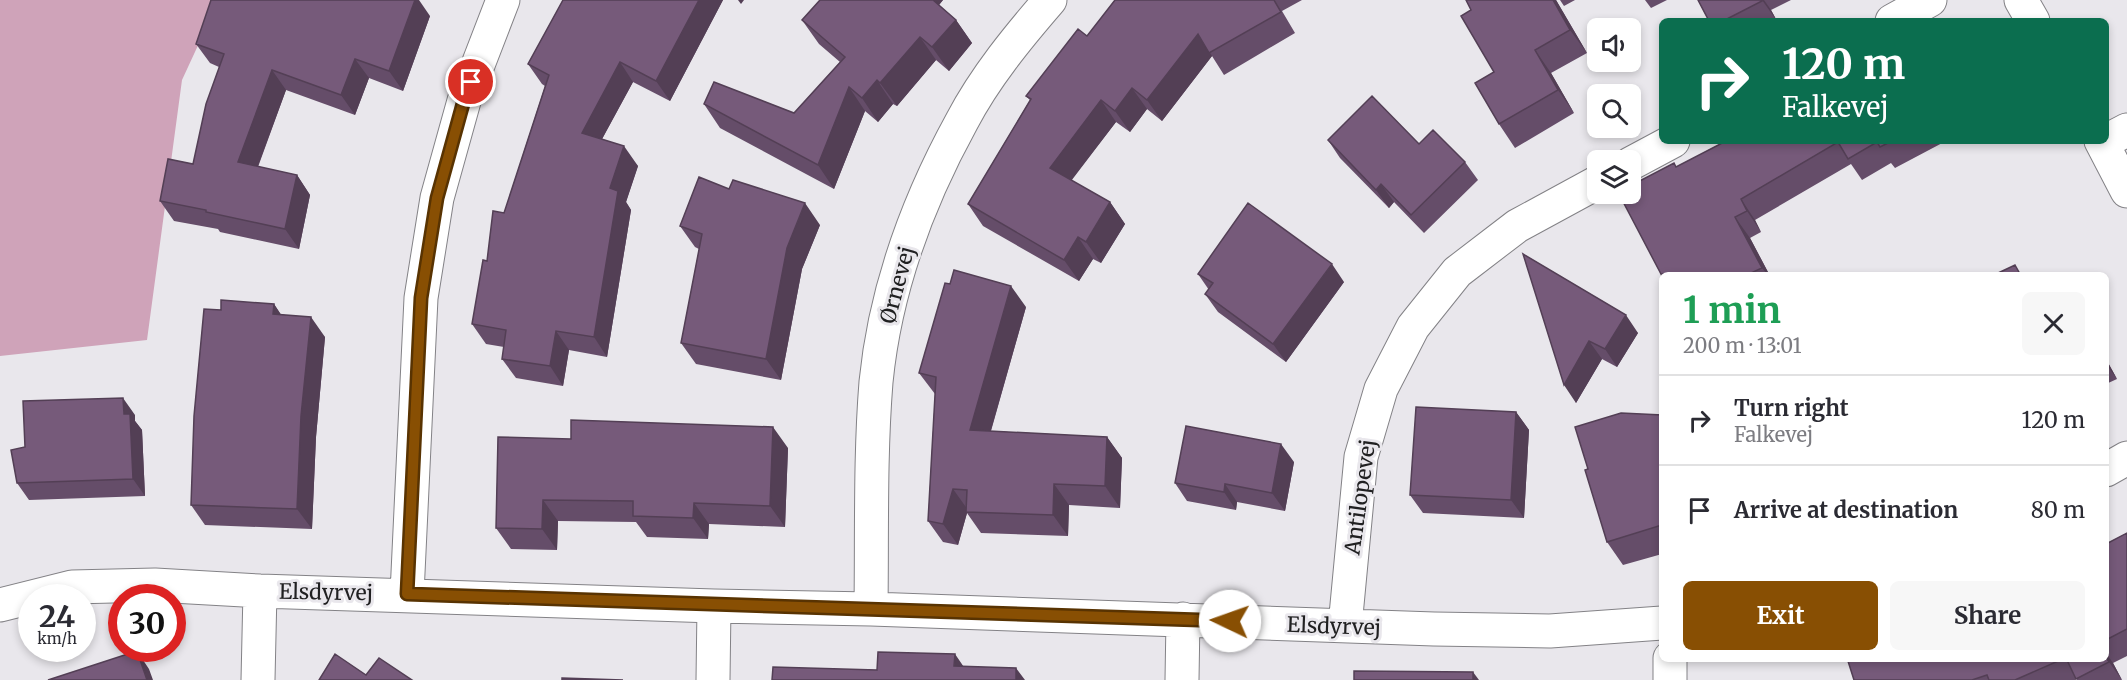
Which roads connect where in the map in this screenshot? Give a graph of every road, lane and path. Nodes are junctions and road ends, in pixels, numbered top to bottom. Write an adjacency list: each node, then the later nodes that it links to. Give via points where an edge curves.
1 (503, 0): 15 (street, via 461,111 437,198 421,298)
2 (1050, 0): 18 (street, Ørnevej, via 999,64 962,120 907,244 888,311 877,381)
3 (1930, 0): 5 (street)
4 (2021, 0): 6 (street)
5 (1897, 18)
6 (2031, 18)
7 (2110, 138): 11 (street)
8 (1667, 144): 9 (street)
9 (1641, 158)
10 (1587, 188): 21 (street, Antilopevej, via 1517,226 1457,272 1413,327 1381,389 1361,456)
11 (2127, 191)
12 (2127, 458): 13 (street)
13 (2109, 468)
14 (260, 591): 15 (street, Elsdyrvej); 16 (street, Elsdyrvej, via 155,585 72,587); 23 (street)
15 (407, 594): 17 (street, Elsdyrvej)
16 (0, 605)
17 (714, 606): 18 (street, Elsdyrvej); 24 (street)
18 (871, 609): 19 (street, Elsdyrvej)
19 (1184, 619): 21 (street, Elsdyrvej); 25 (street)
20 (1659, 623): 21 (street, Elsdyrvej, via 1550,631)
21 (1345, 626)
22 (1670, 662): 26 (street)
23 (258, 680)
24 (713, 680)
25 (1182, 680)
26 (1670, 680)

